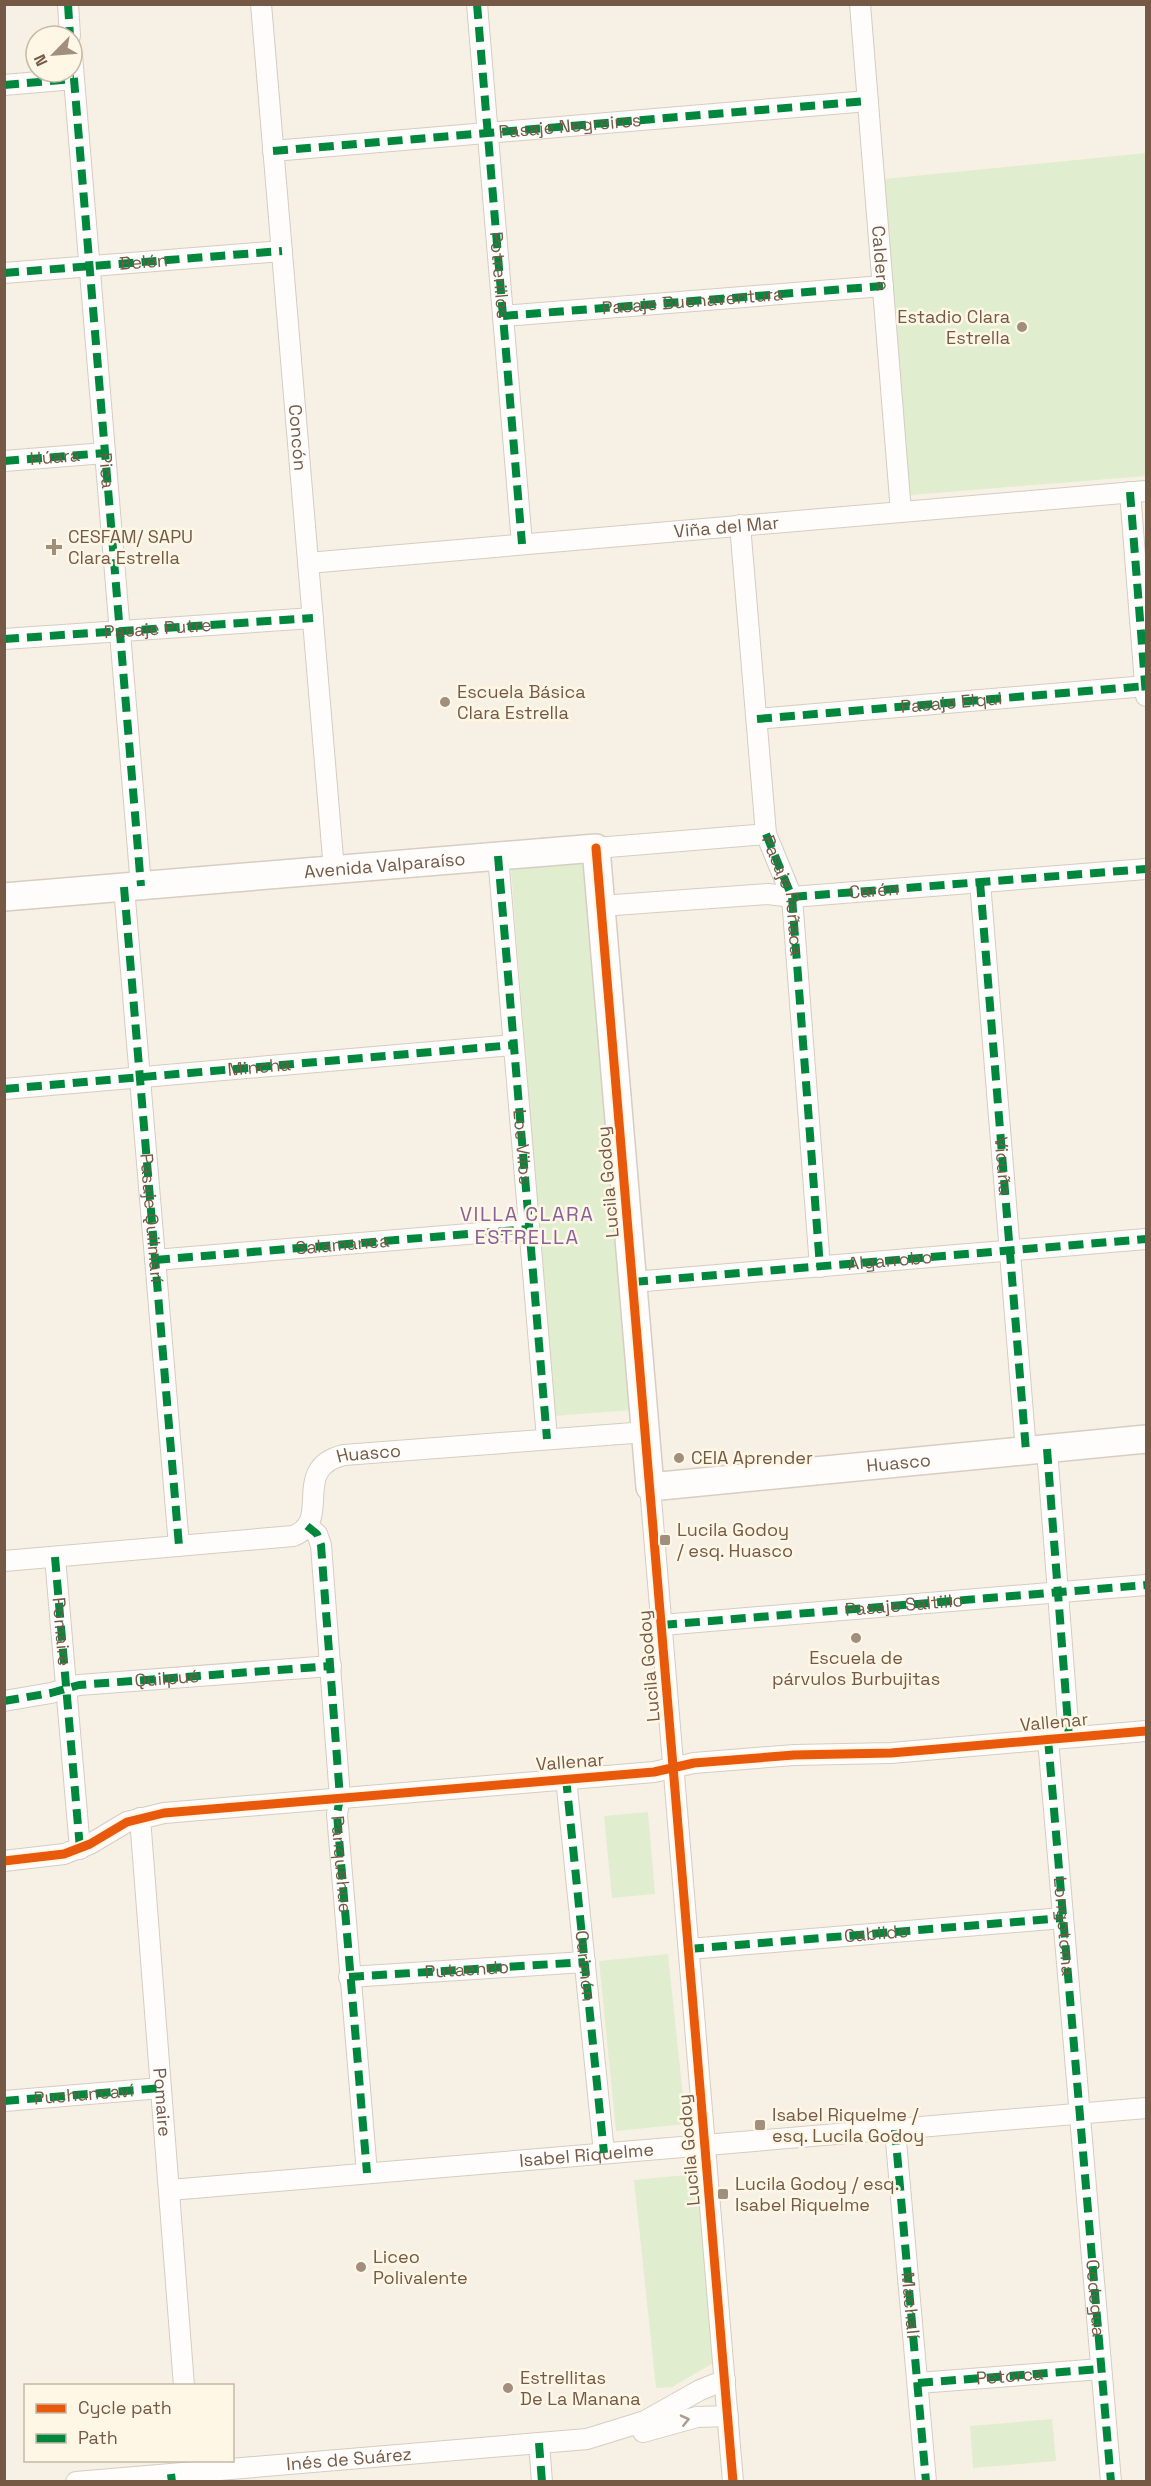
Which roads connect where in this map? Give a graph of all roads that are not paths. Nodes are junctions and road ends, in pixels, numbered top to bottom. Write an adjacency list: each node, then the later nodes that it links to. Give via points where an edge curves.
1 (68, 4): 5 (street)
2 (261, 4): 11 (street, Concón)
3 (477, 4): 10 (street, Potrerillos)
4 (860, 4): 9 (street, Caldera)
5 (69, 24)
6 (24, 84): 8 (street)
7 (74, 84): 13 (street, Pica)
8 (4, 85)
9 (868, 101): 10 (street, Pasaje Negreiros); 15 (street, Caldera)
10 (488, 133): 11 (street, Pasaje Negreiros); 16 (street, Potrerillos)
11 (273, 151): 12 (street, Concón)
12 (282, 251): 13 (street, Belén); 23 (street, Concón)
13 (89, 267): 14 (street, Belén); 17 (street, Pica)
14 (4, 273)
15 (883, 286): 16 (street, Pasaje Buenaventura); 20 (street, Caldera)
16 (503, 316): 22 (street, Potrerillos)
17 (105, 453): 18 (street, Húara); 25 (street, Pica)
18 (4, 461)
19 (1138, 491): 20 (street, Viña del Mar); 27 (street)
20 (902, 512): 21 (street, Viña del Mar)
21 (740, 525): 22 (street, Viña del Mar); 28 (street, Pasaje Reñaca)
22 (522, 544): 23 (street, Viña del Mar)
23 (308, 563): 24 (street, Concón)
24 (313, 618): 25 (street, Pasaje Putre); 33 (street, Concón)
25 (120, 631): 26 (street, Pasaje Putre); 35 (street, Pica)
26 (4, 639)
27 (1146, 691): 28 (street, Pasaje Elqui)
28 (756, 719): 29 (street, Pasaje Reñaca)
29 (766, 834): 30 (street, Avenida Valparaíso); 37 (street, Pasaje Reñaca)
30 (596, 848): 31 (street, Avenida Valparaíso); 38 (street, Lucila Godoy)
31 (498, 856): 33 (street, Avenida Valparaíso); 39 (street, Los Vilos)
32 (1146, 869): 34 (street, Carén)
33 (334, 870): 35 (street, Avenida Valparaíso)
34 (980, 882): 37 (street, Carén); 44 (street, Vicuña)
35 (133, 887): 36 (street, Avenida Valparaíso); 40 (street, Pasaje Quilmarí)
36 (4, 897)
37 (792, 897): 38 (street, Carén, via 768,894); 46 (street, Pasaje Reñaca)
38 (601, 906): 47 (street, Lucila Godoy)
39 (513, 1045): 40 (street, Mincha); 42 (street, Los Vilos)
40 (140, 1077): 41 (street, Mincha); 45 (street, Pasaje Quilmarí)
41 (4, 1089)
42 (529, 1228): 45 (street, Salamanca); 49 (street, Los Vilos)
43 (1146, 1239): 44 (street, Algarrobo)
44 (1010, 1251): 46 (street, Algarrobo); 51 (street, Vicuña)
45 (155, 1260): 54 (street, Pasaje Quilmarí)
46 (820, 1267): 47 (street, Algarrobo)
47 (633, 1282): 48 (street, Lucila Godoy)
48 (646, 1432): 49 (street, Huasco); 52 (street, Lucila Godoy)
49 (547, 1439): 53 (street, Huasco, via 335,1457 321,1465 314,1478 312,1515)
50 (1146, 1439): 51 (street, Huasco)
51 (1037, 1450): 52 (street, Huasco); 58 (street)
52 (650, 1487): 59 (street, Lucila Godoy)
53 (307, 1526): 54 (street, via 301,1533 285,1538); 60 (street, Panquehue, via 317,1534 321,1545)
54 (179, 1546): 55 (street)
55 (55, 1557): 56 (street); 61 (street, Pomaire)
56 (4, 1561)
57 (1146, 1586): 58 (street, Pasaje Saltillo)
58 (1058, 1593): 59 (street, Pasaje Saltillo); 64 (street)
59 (662, 1625): 66 (street, Lucila Godoy)
60 (331, 1666): 61 (street, Quilpué); 68 (street, Panquehue)
61 (66, 1689): 62 (street, Quilpué); 70 (street, Pomaire)
62 (4, 1701)
63 (1146, 1731): 64 (street, Vallenar)
64 (1069, 1737): 65 (street, Vallenar)
65 (1048, 1738): 66 (street, Vallenar); 72 (street, Longotoma)
66 (674, 1767): 67 (street, Vallenar); 73 (street, Lucila Godoy)
67 (567, 1778): 68 (street, Vallenar); 74 (street, Curimón)
68 (340, 1798): 69 (street, Vallenar); 75 (street, Panquehue, via 337,1814)
69 (140, 1818): 70 (street, Vallenar); 76 (street, Pomaire)
70 (80, 1849): 71 (street, Vallenar)
71 (4, 1861)
72 (1063, 1918): 73 (street, Cabildo); 79 (street, Longotoma)
73 (689, 1949): 81 (street, Lucila Godoy)
74 (585, 1962): 75 (street, Putaendo); 82 (street, Curimón)
75 (349, 1977): 83 (street, Panquehue)
76 (161, 2088): 77 (street, Puchuncaví); 84 (street, Pomaire)
77 (4, 2101)
78 (1146, 2108): 79 (street, Isabel Riquelme)
79 (1078, 2114): 80 (street, Isabel Riquelme); 85 (street, Codegua)
80 (895, 2130): 81 (street, Isabel Riquelme); 87 (street, Machalí)
81 (705, 2145): 82 (street, Isabel Riquelme); 86 (street, Lucila Godoy)
82 (604, 2153): 83 (street, Isabel Riquelme)
83 (367, 2173): 84 (street, Isabel Riquelme)
84 (170, 2190): 88 (street, Pomaire)
85 (1101, 2369): 87 (street, Petorca); 98 (street, Codegua)
86 (724, 2380): 89 (street, Lucila Godoy); 90 (street, Inés de Suárez, via 645,2421)
87 (918, 2383): 97 (street, Machalí)
88 (184, 2384)
89 (728, 2416): 90 (street, Inés de Suárez, one-way to 89, via 621,2437 698,2417); 96 (street, Lucila Godoy)
90 (587, 2439): 91 (street, Inés de Suárez)
91 (539, 2443): 92 (street, Inés de Suárez); 95 (street)
92 (190, 2466): 93 (street, Inés de Suárez)
93 (171, 2478): 94 (street, Inés de Suárez)
94 (76, 2481)
95 (542, 2481)
96 (733, 2481)
97 (926, 2481)
98 (1111, 2481)

